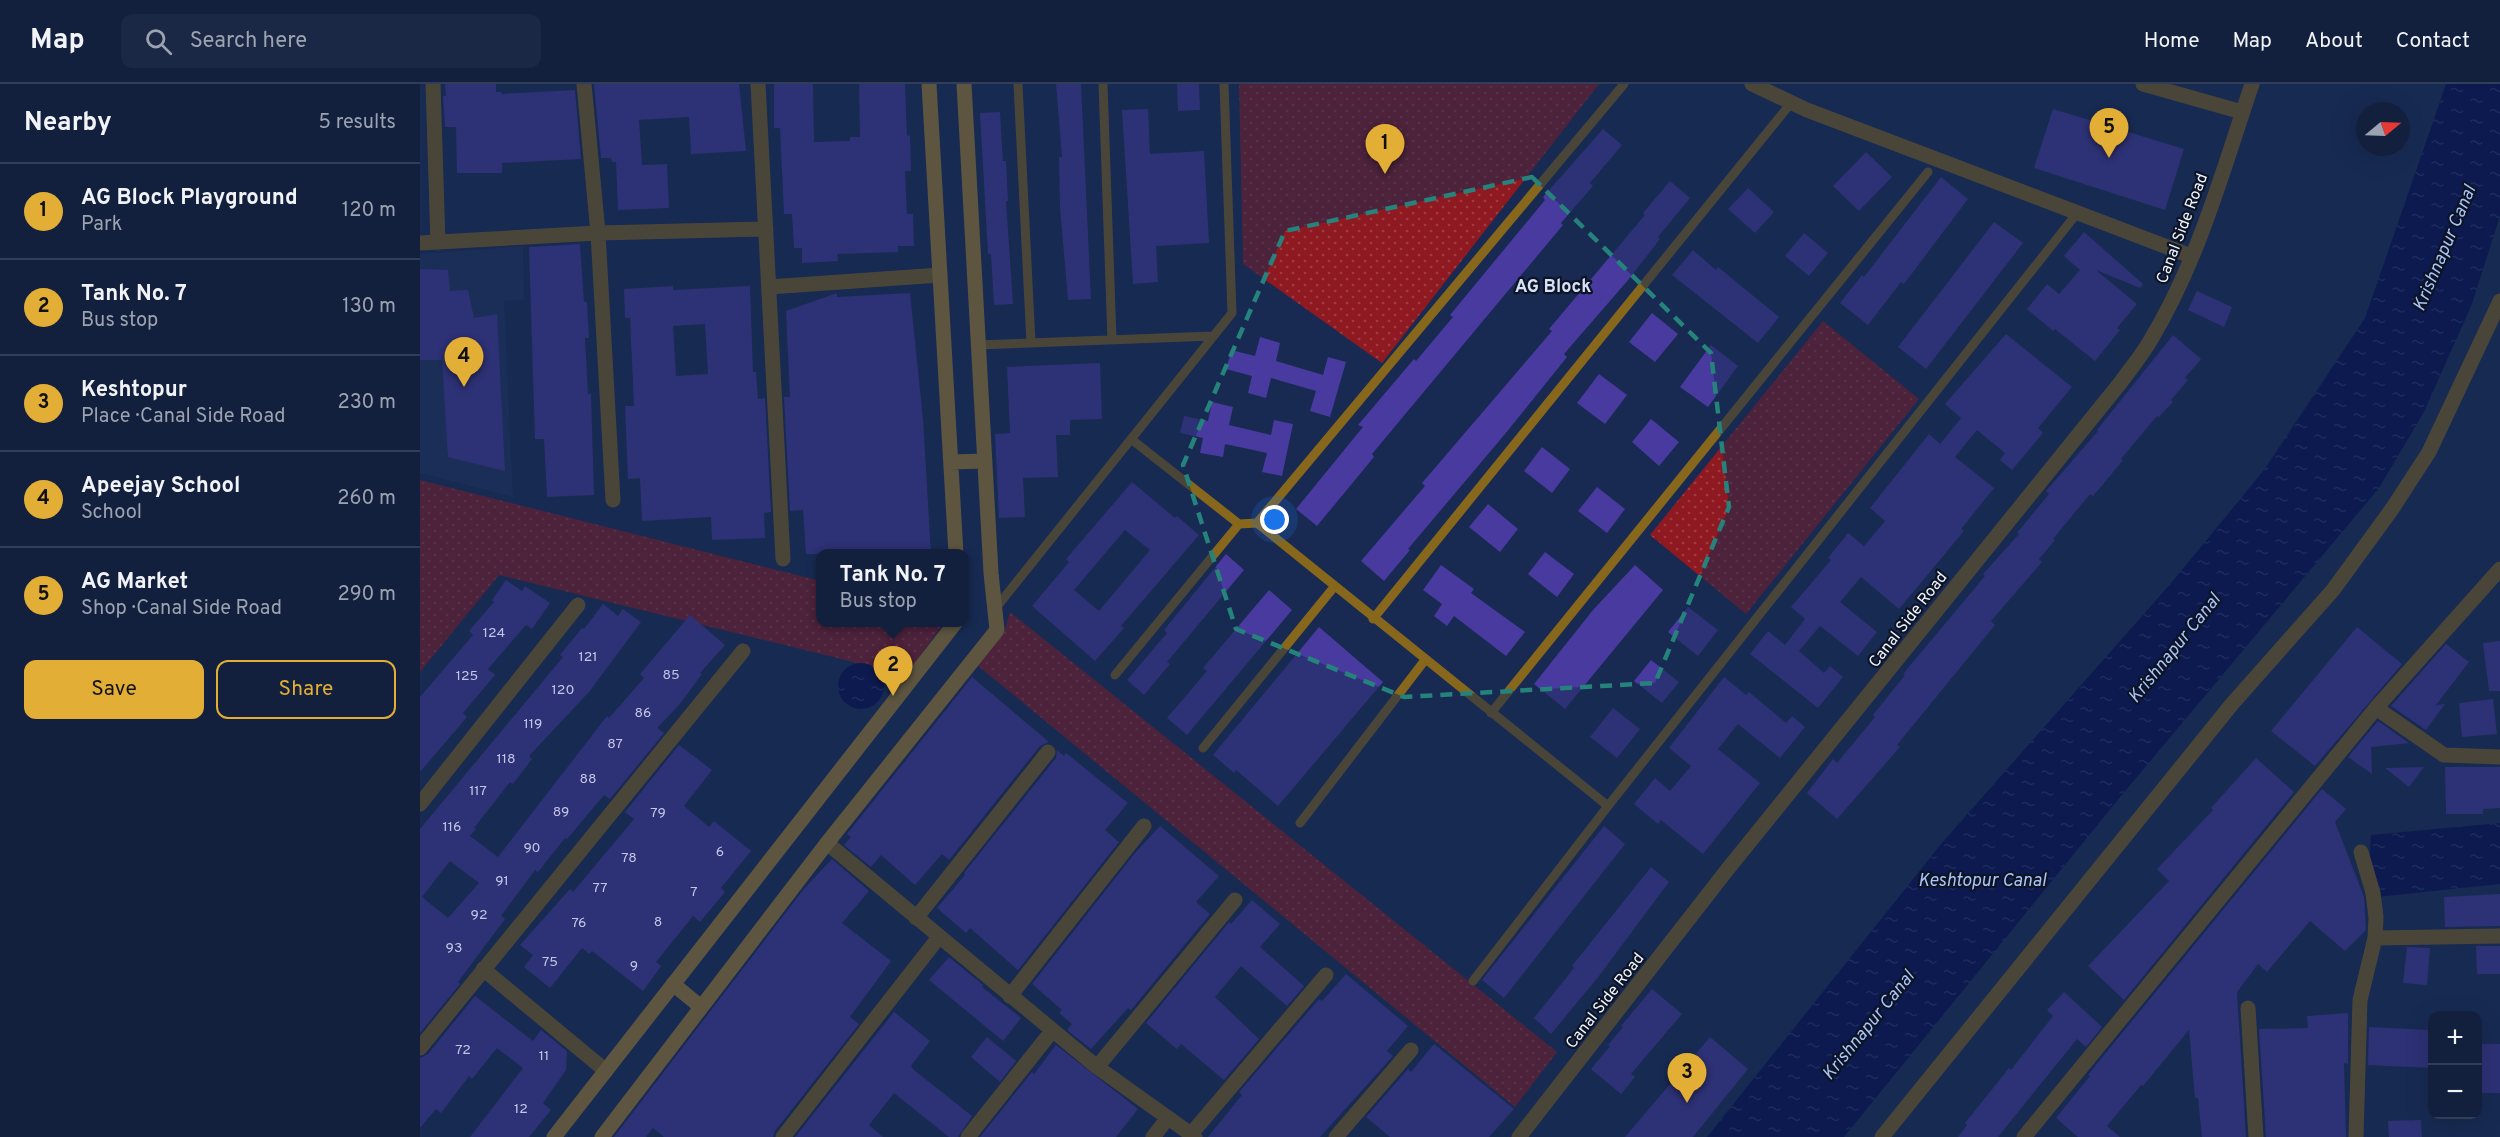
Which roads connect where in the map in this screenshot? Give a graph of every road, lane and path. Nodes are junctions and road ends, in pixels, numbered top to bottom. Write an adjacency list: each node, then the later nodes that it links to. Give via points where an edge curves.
1 (433, 84): 20 (street)
2 (584, 84): 18 (street)
3 (759, 84): 17 (street)
4 (929, 84): 22 (main road)
5 (964, 84): 28 (main road)
6 (1018, 84): 27 (lane)
7 (1103, 84): 26 (lane)
8 (1224, 84): 25 (lane, via 1232,313)
9 (1624, 84): 33 (lane)
10 (1752, 84): 13 (street)
11 (2143, 84): 14 (street)
12 (2252, 84): 14 (street, Canal Side Road)
13 (1791, 103): 16 (street); 41 (lane)
14 (2242, 112): 21 (street, Canal Side Road)
15 (1929, 172): 47 (lane)
16 (2078, 212): 21 (street); 52 (lane)
17 (766, 229): 18 (street); 23 (street)
18 (598, 233): 20 (street); 32 (street)
19 (420, 243): 20 (street)
20 (438, 243)
21 (2191, 256): 82 (street, Canal Side Road, via 2150,341 2121,382 1727,870)
22 (940, 275): 23 (street); 31 (main road)
23 (769, 287): 36 (street)
24 (2500, 301): 83 (street, via 2429,452 2333,590 2232,704)
25 (1213, 336): 26 (lane); 29 (lane)
26 (1112, 340): 27 (lane)
27 (1031, 343): 28 (lane)
28 (978, 345): 30 (main road)
29 (1131, 439): 34 (lane); 40 (lane)
30 (985, 461): 31 (main road); 40 (main road)
31 (951, 462): 35 (main road)
32 (613, 500)
33 (1257, 523): 34 (lane); 38 (lane)
34 (1239, 524): 45 (lane)
35 (956, 549)
36 (783, 559)
37 (2500, 569): 46 (street)
38 (1334, 587): 41 (lane); 48 (lane)
39 (578, 605): 51 (street)
40 (995, 609): 55 (main road, via 997,630)
41 (1373, 619): 44 (lane)
42 (952, 627): 65 (main road)
43 (743, 651): 62 (street)
44 (1425, 660): 47 (lane); 53 (lane)
45 (1115, 675)
46 (2376, 708): 50 (street, via 2444,755); 84 (street)
47 (1491, 713): 52 (lane)
48 (1203, 748)
49 (1048, 752): 58 (street)
50 (2500, 757)
51 (420, 804)
52 (1608, 806): 64 (lane)
53 (1300, 822)
54 (1144, 826): 66 (street)
55 (827, 843): 58 (street); 67 (main road)
56 (2361, 852): 61 (street, via 2373,892)
57 (1235, 900): 72 (street)
58 (916, 918): 60 (street)
59 (2500, 936): 61 (street)
60 (939, 938): 66 (street); 78 (street)
61 (2375, 938): 86 (street, via 2360,1000)
62 (483, 969): 70 (street); 73 (street)
63 (1326, 975): 75 (street)
64 (1473, 981)
65 (673, 984): 67 (main road); 73 (main road)
66 (1010, 996): 69 (street)
67 (701, 1007): 77 (main road)
68 (2247, 1008): 85 (street)
69 (1052, 1030): 72 (street); 79 (street)
70 (420, 1048)
71 (1411, 1050): 81 (street)
72 (1096, 1067): 74 (street)
73 (606, 1071): 76 (main road)
74 (1167, 1119): 75 (street); 80 (street)
75 (1193, 1135)
76 (554, 1137)
77 (602, 1137)
78 (783, 1137)
79 (968, 1137)
80 (1153, 1137)
81 (1336, 1137)
82 (1520, 1137)
83 (1882, 1137)
84 (2024, 1137)
85 (2256, 1137)
86 (2356, 1137)

